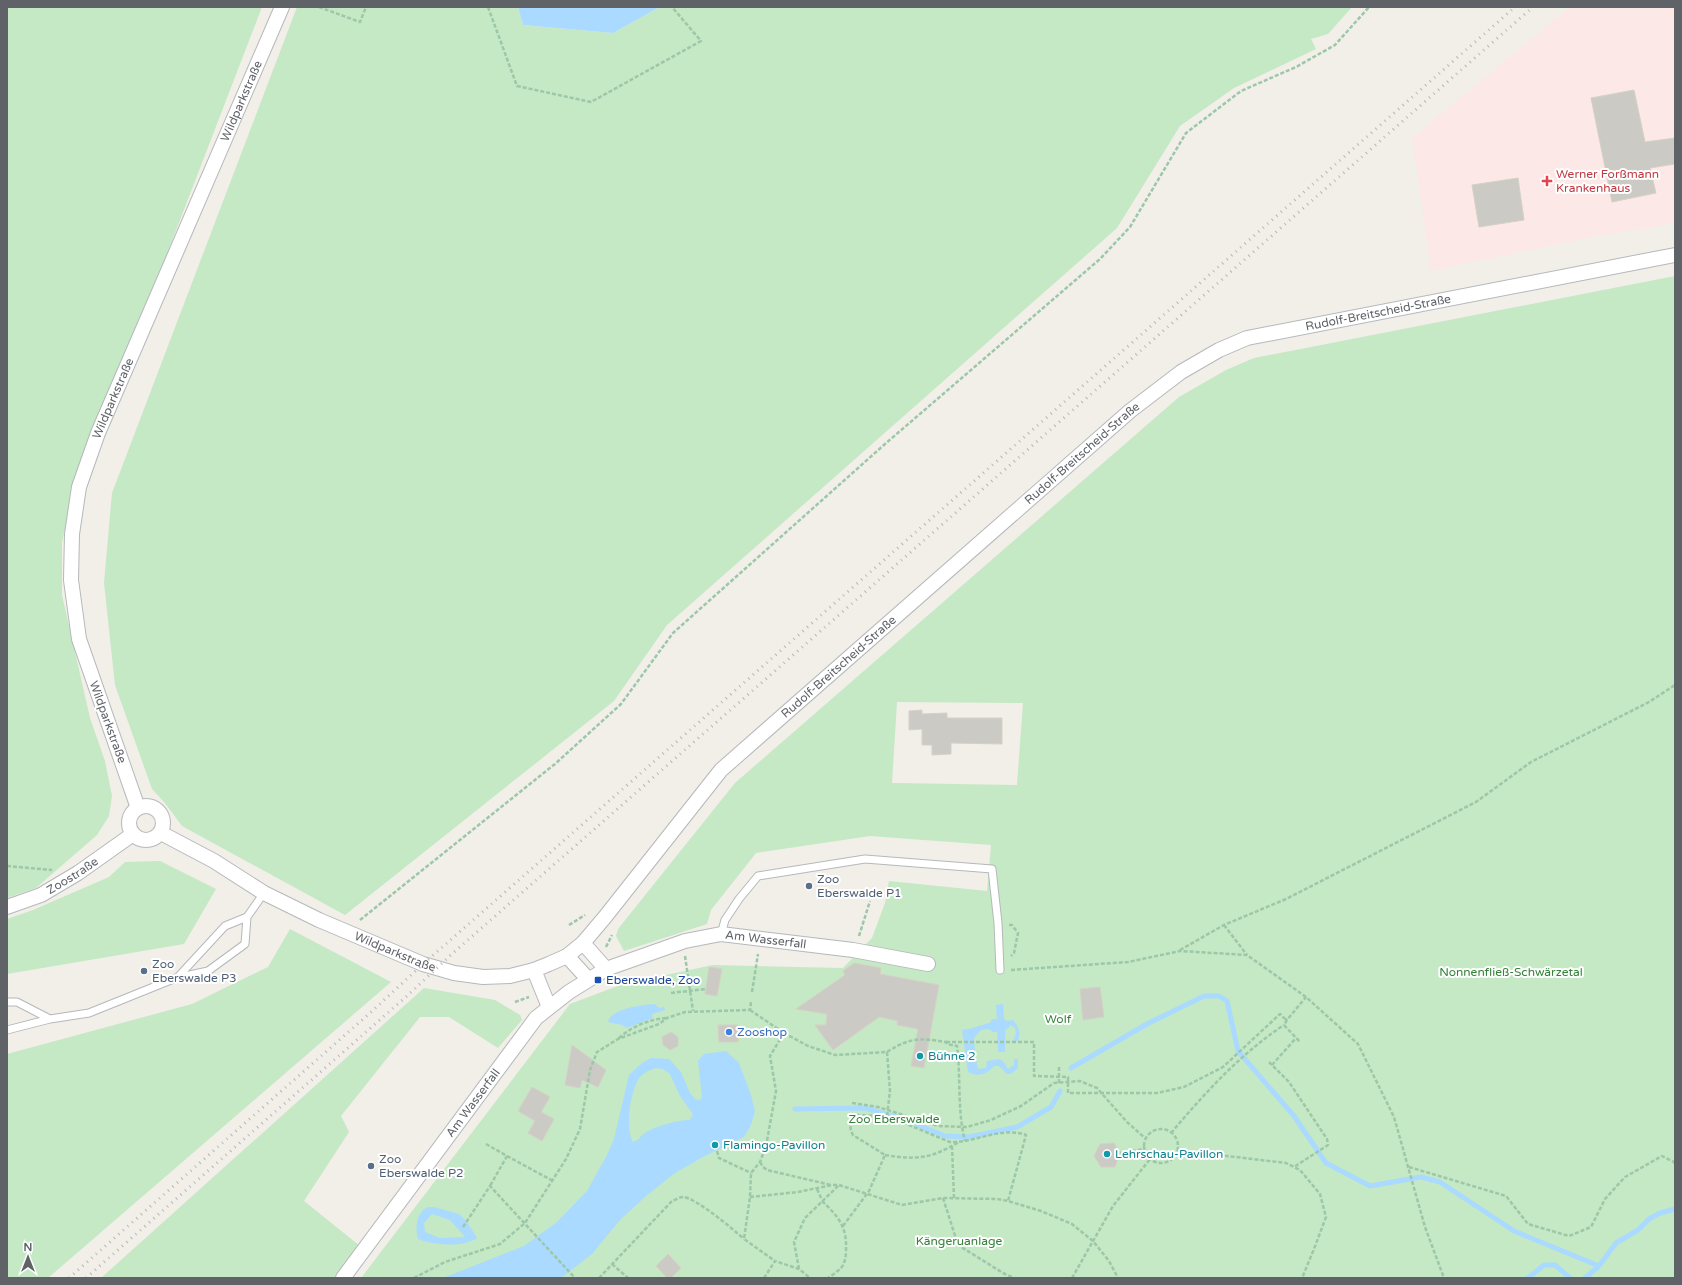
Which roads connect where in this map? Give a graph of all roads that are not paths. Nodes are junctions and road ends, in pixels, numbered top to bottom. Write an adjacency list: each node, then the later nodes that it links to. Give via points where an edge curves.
1 (282, 7): 3 (street, Wildparkstraße, via 98,433 79,487 72,534 71,580 79,639)
2 (1675, 255): 7 (street, Rudolf-Breitscheid-Straße, via 1247,338 1219,350 1181,372 1130,411 721,770)
3 (138, 808): 4 (street, via 148,806 161,814 164,823); 5 (street, via 129,820 129,828)
4 (161, 833): 5 (street, via 156,838 144,841); 6 (street, Wildparkstraße, via 214,861)
5 (133, 834): 8 (street, Zoostraße, via 78,873 41,895)
6 (264, 893): 9 (lane); 15 (street, Wildparkstraße, via 346,932 423,964 454,973 483,977)
7 (622, 894): 11 (street, Wildparkstraße)
8 (7, 907)
9 (247, 917): 17 (lane, via 225,926); 17 (lane, via 245,944 208,970)
10 (721, 934): 13 (street, Am Wasserfall, via 853,950); 14 (street, Am Wasserfall, via 685,941); 16 (lane, via 725,920 758,876 865,859 992,869)
11 (583, 943): 12 (street, Wildparkstraße); 14 (street)
12 (567, 956): 15 (street, Wildparkstraße); 18 (street)
13 (928, 964)
14 (606, 969): 18 (street, Am Wasserfall)
15 (534, 970): 20 (street)
16 (1000, 970)
17 (176, 978): 21 (lane, via 89,1013)
18 (588, 979): 20 (street, Am Wasserfall)
19 (7, 1002): 21 (lane, via 17,1002)
20 (549, 1007): 23 (street, Am Wasserfall, via 536,1018 506,1056)
21 (50, 1019): 22 (lane)
22 (7, 1030)
23 (343, 1278)

